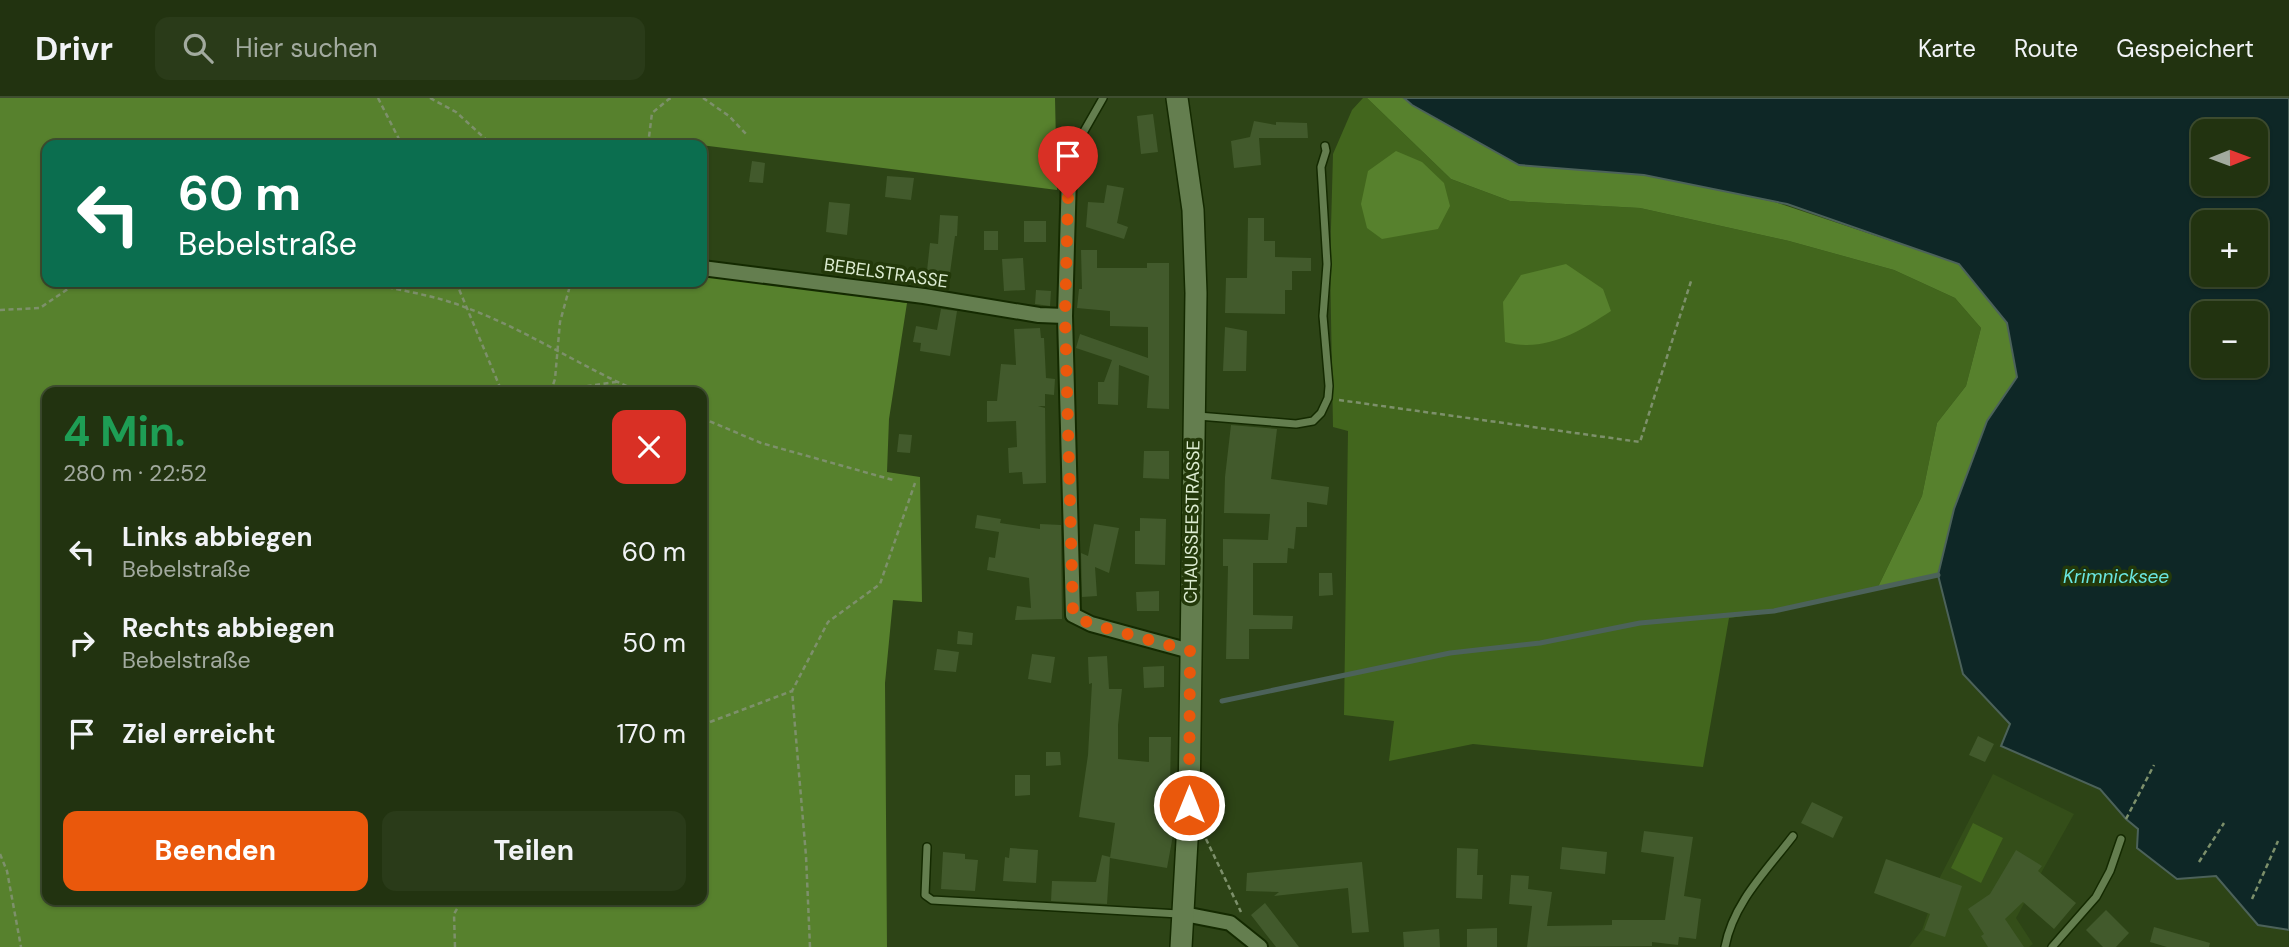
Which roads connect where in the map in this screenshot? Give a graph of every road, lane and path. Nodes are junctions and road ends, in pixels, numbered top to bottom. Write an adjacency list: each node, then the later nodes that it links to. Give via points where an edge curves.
1 (379, 98): 8 (path)
2 (430, 98): 9 (path, via 456,112)
3 (673, 98): 10 (path, via 652,113)
4 (703, 98): 7 (path)
5 (1103, 98): 12 (lane, via 1071,154)
6 (1177, 98): 29 (main road, CHAUSSEESTRASSE, via 1193,211)
7 (746, 134)
8 (400, 140)
9 (487, 140)
10 (649, 140)
11 (1325, 146): 28 (lane, via 1321,197 1327,264 1323,316)
12 (1069, 174): 21 (street)
13 (707, 269): 21 (street, BEBELSTRASSE)
14 (1692, 278): 28 (path, via 1640,442)
15 (71, 287): 20 (path, via 40,308)
16 (384, 287): 19 (path)
17 (458, 287): 19 (path)
18 (570, 287): 22 (path)
19 (466, 307): 22 (path); 24 (path)
20 (0, 310)
21 (1065, 316): 33 (street, via 1073,615)
22 (558, 350): 23 (path); 25 (path)
23 (617, 382): 26 (path); 27 (path)
24 (500, 387)
25 (554, 387)
26 (582, 387)
27 (628, 387)
28 (1328, 398): 29 (lane, via 1312,421 1296,424)
29 (1194, 416): 33 (main road, CHAUSSEESTRASSE)
30 (707, 420): 31 (path, via 761,443)
31 (893, 480)
32 (915, 483): 34 (path, via 880,584 828,622)
33 (1190, 651): 37 (main road, CHAUSSEESTRASSE)
34 (792, 691): 35 (path); 52 (path)
35 (707, 723)
36 (2154, 765): 38 (path)
37 (1189, 805): 48 (main road, CHAUSSEESTRASSE); 49 (path)
38 (2126, 819)
39 (2224, 823): 45 (path)
40 (1793, 836): 54 (lane, via 1743,900)
41 (2121, 839): 55 (lane, via 2096,897)
42 (2278, 841): 46 (path)
43 (927, 847): 48 (lane, via 925,895 932,900)
44 (0, 854): 50 (path)
45 (2199, 862)
46 (2252, 899)
47 (459, 905): 51 (path, via 454,914)
48 (1184, 914): 49 (street, via 1230,923); 53 (main road, CHAUSSEESTRASSE)
49 (1256, 944)
50 (22, 947)
51 (455, 947)
52 (810, 947)
53 (1181, 947)
54 (1725, 947)
55 (2052, 947)

